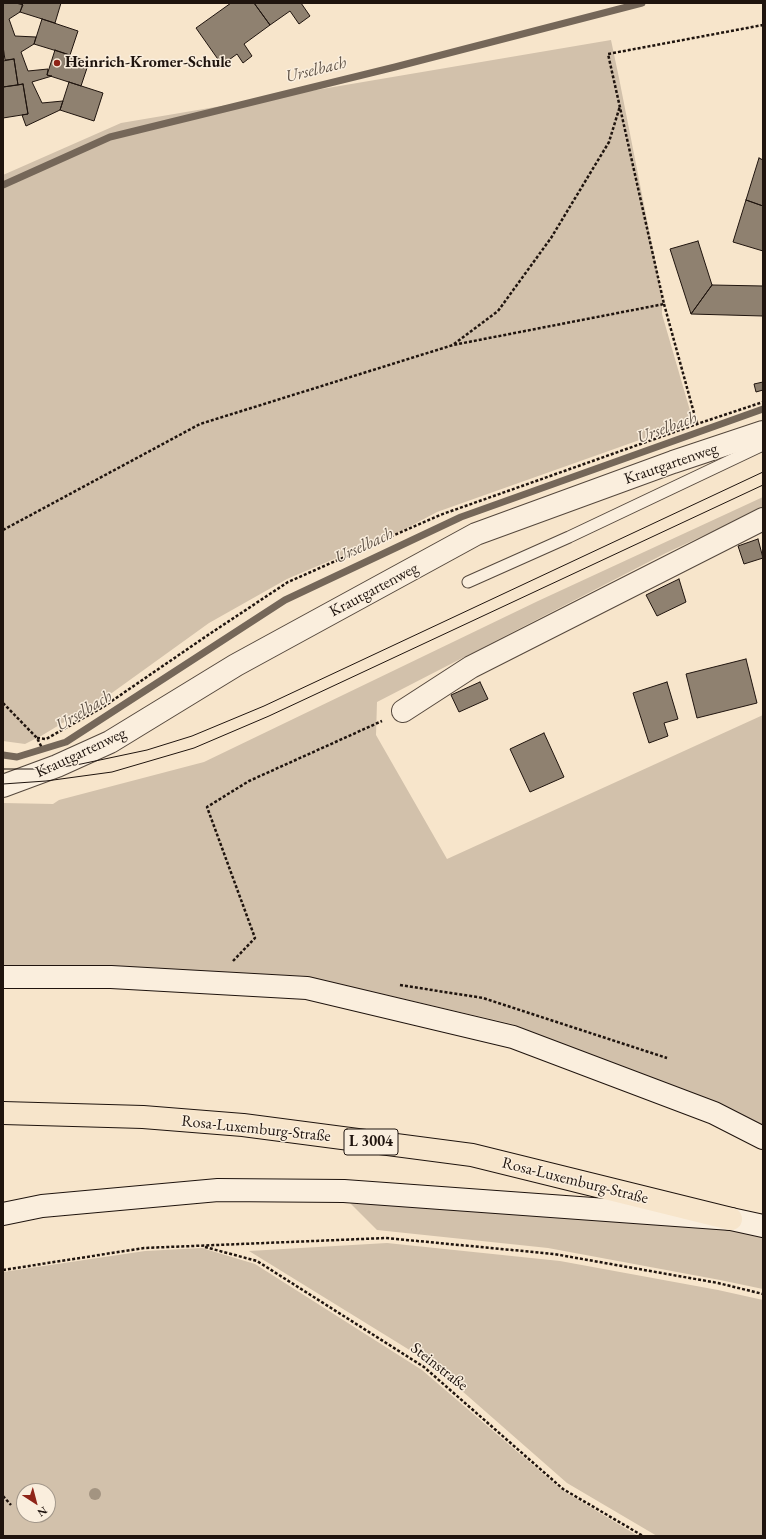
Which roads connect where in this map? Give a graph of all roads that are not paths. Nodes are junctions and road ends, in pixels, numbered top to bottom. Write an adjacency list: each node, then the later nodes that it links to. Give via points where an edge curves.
1 (763, 432): 6 (main road, Krautgartenweg, via 476,534 236,665 110,742 53,768)
2 (763, 445): 4 (lane)
3 (763, 519): 5 (main road, via 471,667)
4 (468, 582)
5 (402, 711)
6 (3, 786)
7 (3, 977): 9 (main road, via 112,977 307,988 513,1037 714,1113)
8 (3, 1113): 11 (highway, Rosa-Luxemburg-Straße / L 3004, via 143,1117 228,1124 472,1155)
9 (763, 1138)
10 (3, 1214): 11 (main road, via 42,1206 218,1190 336,1190)
11 (731, 1219): 12 (main road, Rosa-Luxemburg-Straße / L 3004)
12 (763, 1226)

